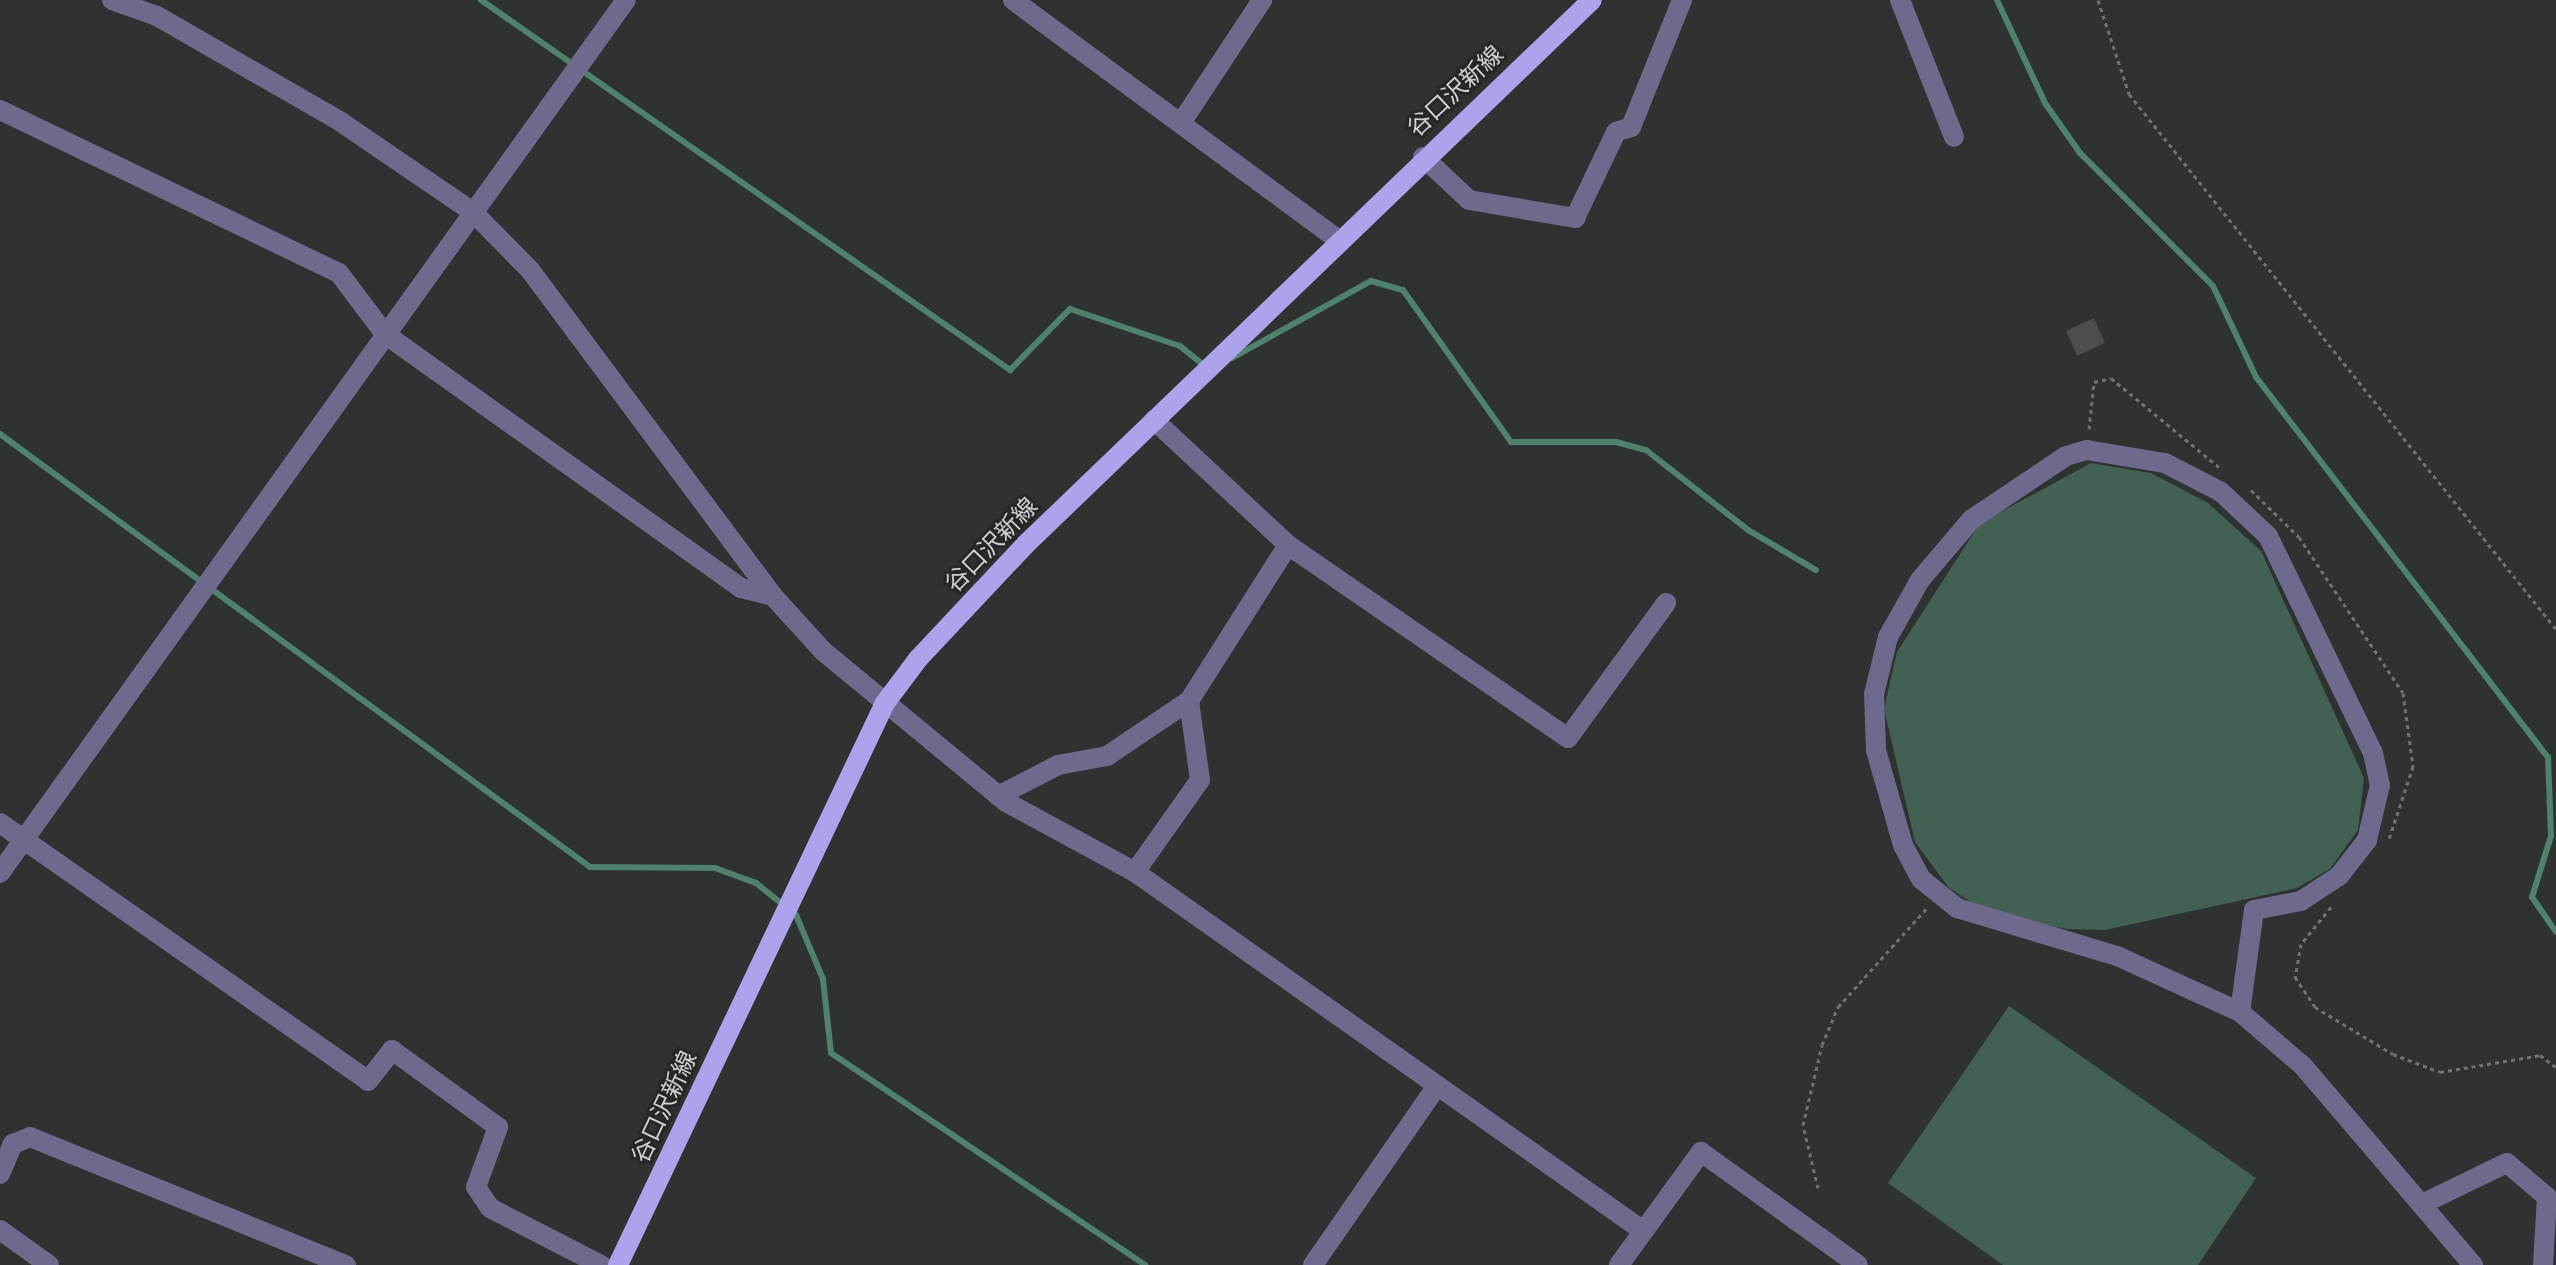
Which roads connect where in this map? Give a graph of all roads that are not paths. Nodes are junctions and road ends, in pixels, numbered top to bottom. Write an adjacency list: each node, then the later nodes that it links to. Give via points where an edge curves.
1 (112, 0): 12 (street, via 157,16 341,122)
2 (626, 0): 12 (street)
3 (1013, 0): 9 (street)
4 (1262, 0): 9 (street)
5 (1592, 0): 11 (main road, 谷口沢新線)
6 (1682, 0): 11 (street, via 1631,127 1616,132 1575,218 1469,200)
7 (1900, 0): 10 (street)
8 (0, 110): 14 (street, via 339,273)
9 (1183, 120): 13 (street)
10 (1954, 137)
11 (1423, 157): 13 (main road, 谷口沢新線)
12 (473, 212): 14 (street); 17 (street, via 530,270)
13 (1339, 240): 15 (main road, 谷口沢新線)
14 (385, 334): 17 (street, via 741,588); 23 (street)
15 (1154, 420): 16 (street); 20 (main road, 谷口沢新線, via 1025,545)
16 (1288, 545): 18 (street, via 1568,738); 19 (street)
17 (773, 596): 20 (street)
18 (1666, 603)
19 (1189, 701): 21 (street, via 1107,756 1058,765); 24 (street, via 1200,780)
20 (885, 703): 21 (street); 35 (main road, 谷口沢新線)
21 (998, 796): 24 (street)
22 (0, 823): 23 (street)
23 (24, 840): 25 (street); 34 (street, via 368,1081 392,1050 498,1127 476,1187 490,1208)
24 (1135, 872): 27 (street)
25 (0, 873)
26 (2240, 1012): 26 (street, via 2117,956 2005,928 1940,895 1921,879 1903,845 1876,750 1874,694 1888,637 1920,580 1972,519 2066,456 2087,450 2165,463 2221,492 2268,536 2373,753 2380,785 2367,840 2339,876 2301,901 2254,910); 29 (street, via 2303,1066)
27 (1437, 1086): 31 (street); 36 (street)
28 (0, 1174): 33 (street, via 13,1144 30,1137)
29 (2422, 1204): 39 (street); 40 (street, via 2507,1163 2547,1197)
30 (0, 1230): 32 (street)
31 (1642, 1230): 37 (street); 38 (street, via 1701,1152)
32 (49, 1265)
33 (346, 1265)
34 (601, 1265)
35 (618, 1265)
36 (1313, 1265)
37 (1619, 1265)
38 (1858, 1265)
39 (2473, 1265)
40 (2543, 1265)

